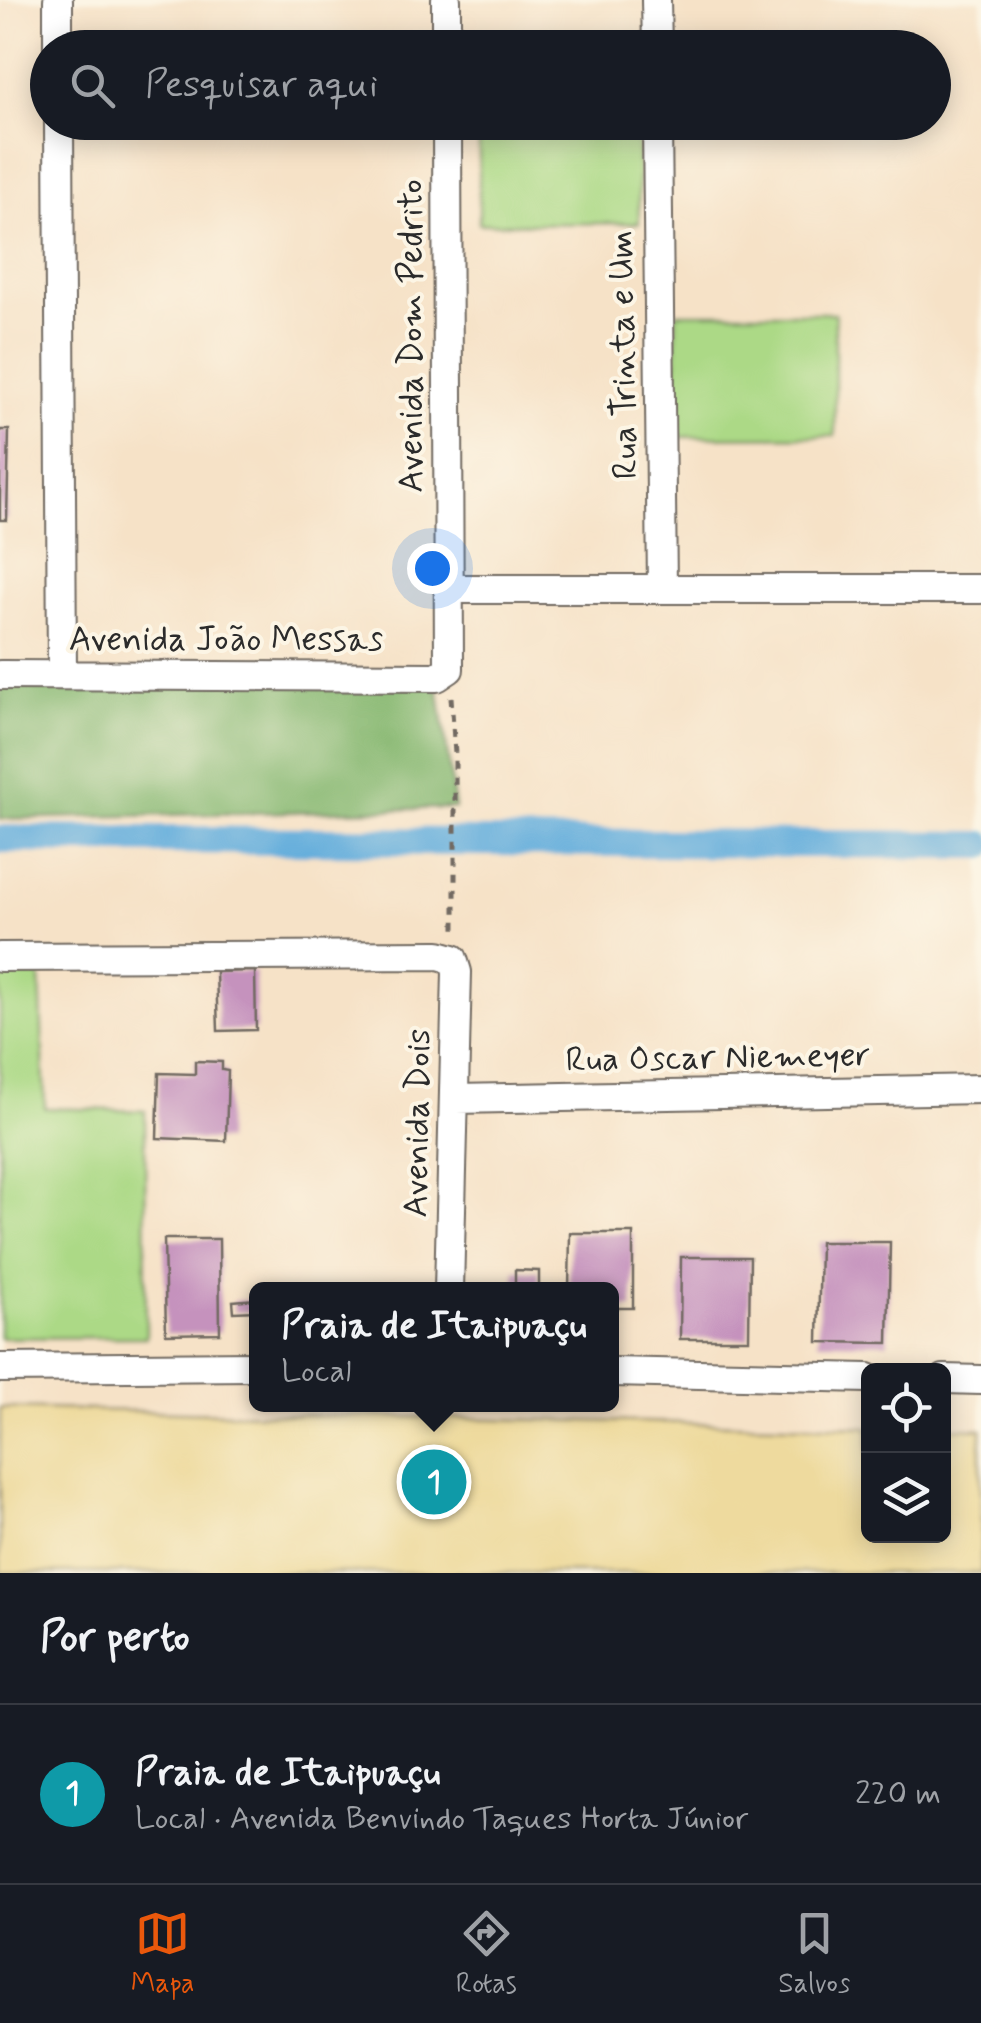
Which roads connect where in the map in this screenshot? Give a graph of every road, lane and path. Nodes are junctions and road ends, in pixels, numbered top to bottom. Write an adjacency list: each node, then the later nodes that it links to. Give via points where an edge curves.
1 (58, 0): 4 (street)
2 (446, 0): 5 (street)
3 (656, 0): 6 (street)
4 (58, 30)
5 (446, 30)
6 (656, 30)
7 (59, 140): 14 (street)
8 (447, 140): 12 (street, Avenida Dom Pedrito)
9 (657, 140): 10 (street, Rua Trinta e Um)
10 (662, 587): 11 (street); 12 (street)
11 (981, 588)
12 (448, 589): 13 (street, Avenida Dom Pedrito)
13 (449, 669): 14 (street, Avenida João Messas, via 438,677); 17 (path)
14 (62, 674): 15 (street, Avenida João Messas)
15 (0, 675)
16 (0, 956): 17 (street)
17 (454, 959): 19 (street, Avenida Dois)
18 (981, 1089): 19 (street, Rua Oscar Niemeyer)
19 (456, 1099): 20 (street, Avenida Dois)
20 (450, 1282)
21 (249, 1366): 22 (street)
22 (0, 1368)
23 (619, 1372): 24 (street)
24 (861, 1378)
25 (951, 1379): 26 (street)
26 (981, 1380)

